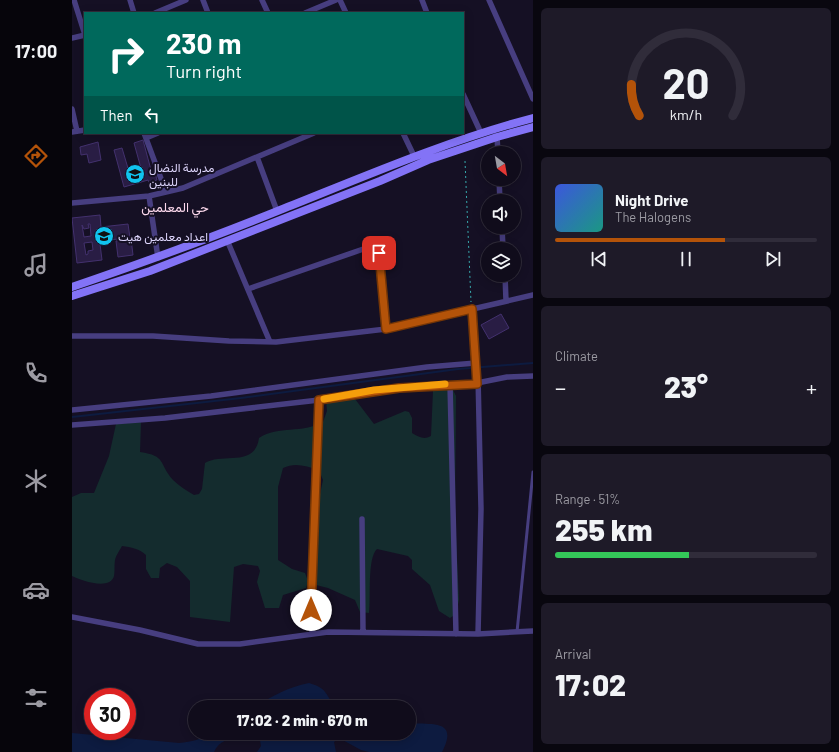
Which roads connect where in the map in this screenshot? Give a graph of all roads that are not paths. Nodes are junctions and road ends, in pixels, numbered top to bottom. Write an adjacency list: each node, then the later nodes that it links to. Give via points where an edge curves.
1 (74, 0): 17 (street)
2 (130, 0): 10 (street)
3 (186, 0): 11 (street)
4 (203, 0): 12 (street)
5 (262, 0): 13 (street)
6 (336, 0): 14 (street)
7 (340, 0): 15 (street)
8 (422, 0): 16 (street)
9 (489, 0): 21 (street)
10 (134, 12)
11 (157, 12)
12 (208, 12)
13 (268, 12)
14 (307, 12)
15 (346, 12)
16 (427, 12)
17 (84, 32)
18 (84, 35): 19 (street)
19 (72, 38)
20 (464, 96): 27 (street)
21 (533, 99)
22 (72, 109): 26 (street)
23 (533, 118): 27 (main road)
24 (533, 128): 31 (main road)
25 (84, 130): 26 (street)
26 (74, 132)
27 (481, 133): 33 (main road)
28 (312, 134): 34 (street)
29 (404, 134): 33 (street)
30 (145, 135): 35 (street)
31 (497, 137): 32 (street); 39 (main road, via 428,160)
32 (498, 146)
33 (414, 156): 38 (main road)
34 (257, 157): 35 (street, via 183,188); 38 (street)
35 (166, 192): 36 (street)
36 (149, 196): 37 (street); 40 (street)
37 (72, 203)
38 (277, 211): 40 (main road)
39 (227, 240): 43 (street); 45 (main road, via 150,271)
40 (158, 258): 42 (main road)
41 (505, 282): 46 (street)
42 (72, 287)
43 (248, 289): 48 (street, via 372,246 379,253); 50 (street)
44 (533, 295): 46 (street)
45 (72, 296)
46 (506, 301): 47 (street)
47 (472, 309): 48 (street); 51 (street)
48 (386, 329): 50 (street)
49 (72, 336): 50 (street, via 153,336)
50 (270, 342)
51 (477, 364): 54 (street); 56 (street, via 427,367 211,396)
52 (533, 376): 54 (street, via 507,377)
53 (450, 384): 54 (street); 55 (street, via 380,390); 65 (street)
54 (477, 384): 66 (street, via 481,509)
55 (319, 400): 57 (street, via 164,418); 64 (street, via 311,598)
56 (72, 410)
57 (72, 425)
58 (533, 472): 63 (lane)
59 (362, 519): 62 (street)
60 (72, 617): 64 (street, via 198,644 240,644)
61 (533, 631): 63 (street)
62 (363, 632): 64 (street); 65 (street)
63 (517, 632): 66 (street)
64 (312, 634)
65 (456, 634): 66 (street)
66 (478, 634)

